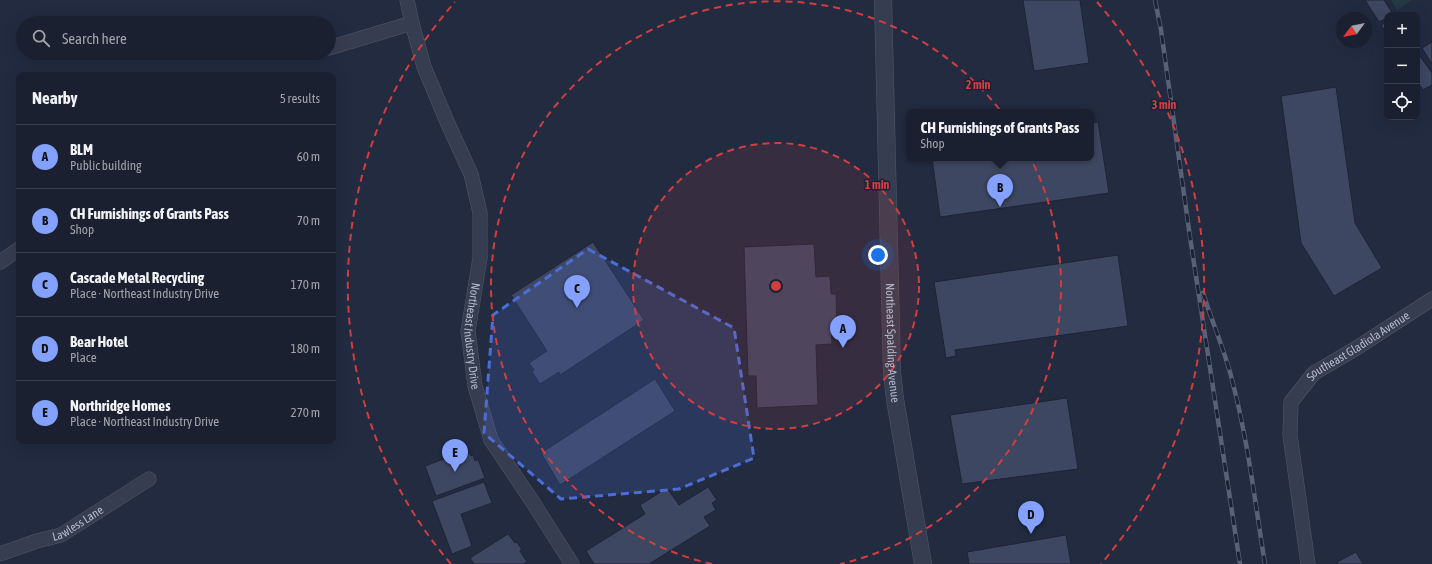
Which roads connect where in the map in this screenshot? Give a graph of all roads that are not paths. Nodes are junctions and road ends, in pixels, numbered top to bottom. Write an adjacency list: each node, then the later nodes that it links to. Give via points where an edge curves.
1 (407, 0): 3 (street, Northeast Industry Drive)
2 (883, 0): 11 (street, Northeast Spalding Avenue, via 892,373)
3 (412, 23): 4 (street); 10 (street, Northeast Industry Drive, via 424,67 471,174 480,213 480,258 468,331 474,386 491,440)
4 (336, 46)
5 (16, 251): 6 (street)
6 (0, 262)
7 (1432, 299): 12 (street, Southeast Gladiola Avenue, via 1314,373 1291,402 1290,435)
8 (149, 479): 9 (street, Lawless Lane, via 61,535)
9 (0, 554)
10 (572, 564)
11 (923, 564)
12 (1308, 564)

